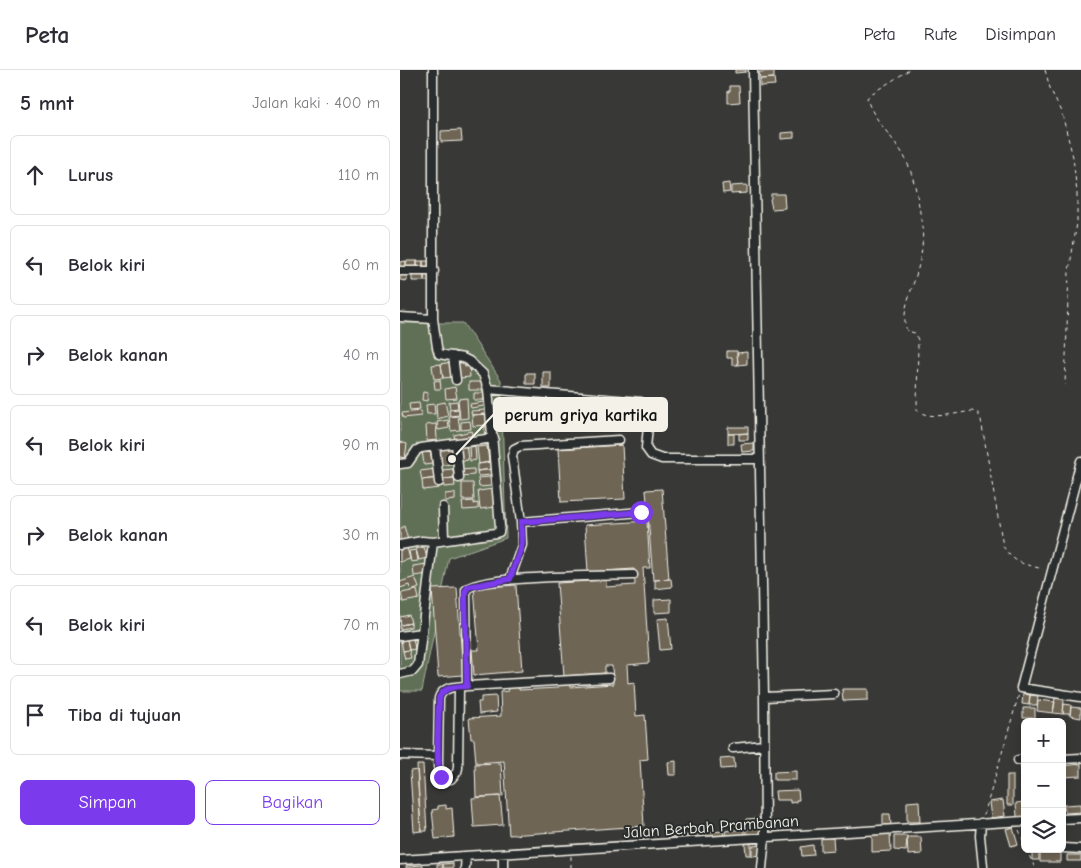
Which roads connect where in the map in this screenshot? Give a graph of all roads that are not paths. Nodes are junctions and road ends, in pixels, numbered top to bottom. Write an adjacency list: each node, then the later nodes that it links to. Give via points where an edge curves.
1 (433, 70): 4 (street)
2 (753, 70): 14 (street)
3 (400, 271): 4 (street)
4 (434, 271): 6 (street)
5 (400, 317): 6 (street)
6 (433, 319): 7 (street, via 438,353)
7 (453, 356): 8 (street); 9 (street, via 463,358 483,374)
8 (456, 380)
9 (488, 389): 10 (street); 14 (street, via 641,402 647,408 646,448 651,455 662,459)
10 (494, 438): 12 (street); 22 (street, via 499,532)
11 (619, 440): 21 (street, via 514,449 512,456)
12 (456, 444): 13 (street); 17 (street)
13 (435, 446): 16 (street, via 421,448 408,463); 18 (street)
14 (759, 459): 34 (street)
15 (1081, 462): 33 (street, via 1020,688)
16 (400, 464)
17 (459, 478)
18 (439, 482)
19 (443, 507): 22 (street)
20 (641, 512): 21 (street)
21 (521, 522): 26 (street, via 522,544)
22 (444, 540): 23 (street)
23 (433, 542): 24 (street); 27 (street)
24 (400, 545)
25 (633, 575): 26 (street)
26 (510, 579): 31 (street, via 471,586 466,590)
27 (421, 633): 28 (street); 29 (street, via 418,665 413,671)
28 (400, 636)
29 (400, 674)
30 (609, 678): 31 (street)
31 (463, 687): 38 (street, via 445,690 439,698); 38 (street, via 458,768 451,779 441,777)
32 (834, 694): 34 (street)
33 (1081, 697)
34 (764, 698): 35 (street)
35 (764, 745): 36 (street); 45 (street)
36 (733, 748)
37 (400, 755): 38 (street)
38 (438, 756)
39 (1081, 758): 40 (street)
40 (1066, 759)
41 (1081, 818): 42 (street)
42 (1066, 819)
43 (1021, 821): 44 (street, Jalan Berbah Prambanan)
44 (982, 823): 45 (street, Jalan Berbah Prambanan); 53 (street)
45 (765, 837): 48 (street, Jalan Berbah Prambanan); 58 (street)
46 (1066, 848): 47 (street)
47 (1081, 849)
48 (503, 854): 49 (street, Jalan Berbah Prambanan); 57 (street)
49 (466, 856): 50 (street, Jalan Berbah Prambanan); 56 (street)
50 (436, 858): 51 (street, Jalan Berbah Prambanan); 55 (street)
51 (424, 859): 52 (street, Jalan Berbah Prambanan); 54 (street)
52 (400, 860)
53 (983, 866)
54 (424, 868)
55 (436, 868)
56 (465, 868)
57 (503, 868)
58 (762, 868)

